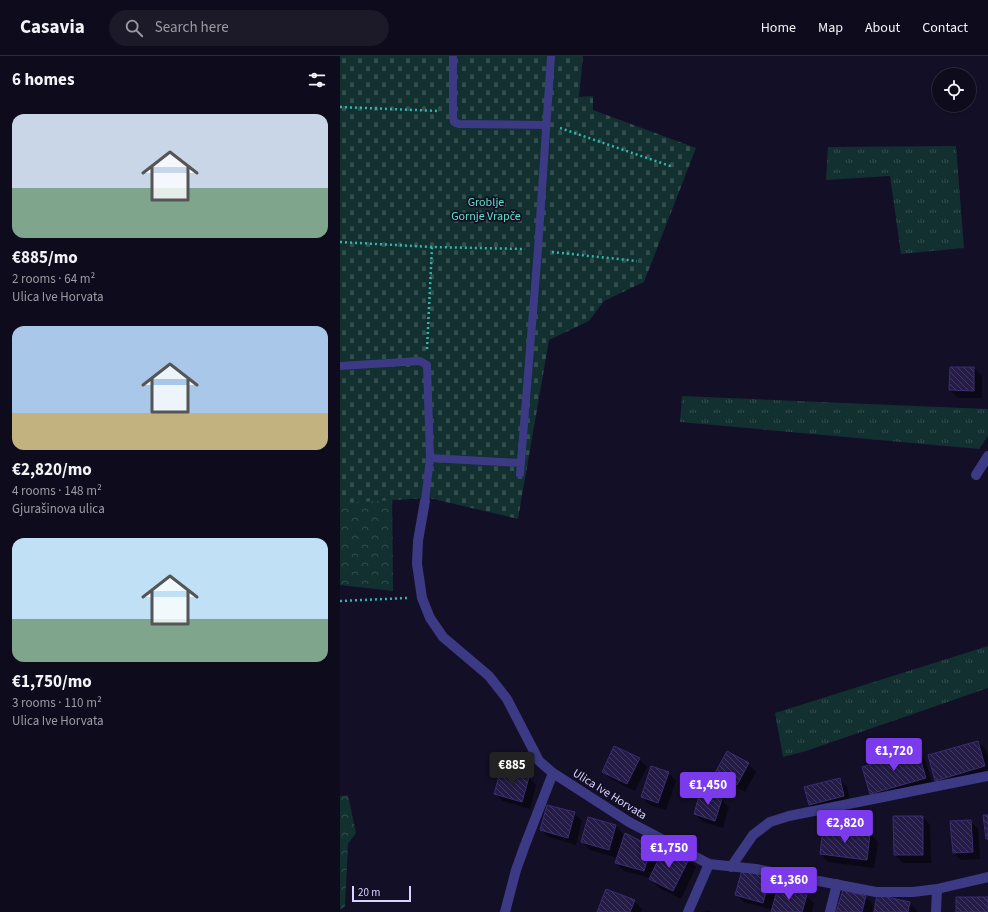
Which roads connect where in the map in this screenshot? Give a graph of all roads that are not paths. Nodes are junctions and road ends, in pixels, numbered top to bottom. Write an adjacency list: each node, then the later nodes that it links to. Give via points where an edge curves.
1 (454, 56): 3 (lane, via 454,122)
2 (551, 56): 3 (lane)
3 (546, 125): 7 (lane)
4 (340, 366): 6 (lane, via 420,361 427,365)
5 (988, 456): 9 (street)
6 (430, 458): 7 (lane); 10 (lane)
7 (520, 463): 8 (lane)
8 (520, 474)
9 (976, 475)
10 (425, 501): 11 (street, Ulica Ive Horvata, via 417,564 422,598 430,618 443,637 489,676 507,699 539,761)
11 (553, 773): 13 (street, Ulica Ive Horvata, via 629,822); 18 (street, Ulica Ive Horvata, via 518,864)
12 (988, 776): 14 (street, via 770,822 753,835)
13 (709, 864): 14 (street, Ulica Ive Horvata); 19 (street)
14 (731, 867): 16 (street, Ulica Ive Horvata)
15 (988, 876): 17 (street, Ulica Ive Horvata)
16 (837, 884): 17 (street, Ulica Ive Horvata, via 876,892); 20 (street)
17 (937, 889): 21 (street)
18 (505, 912)
19 (688, 912)
20 (830, 912)
21 (936, 912)

